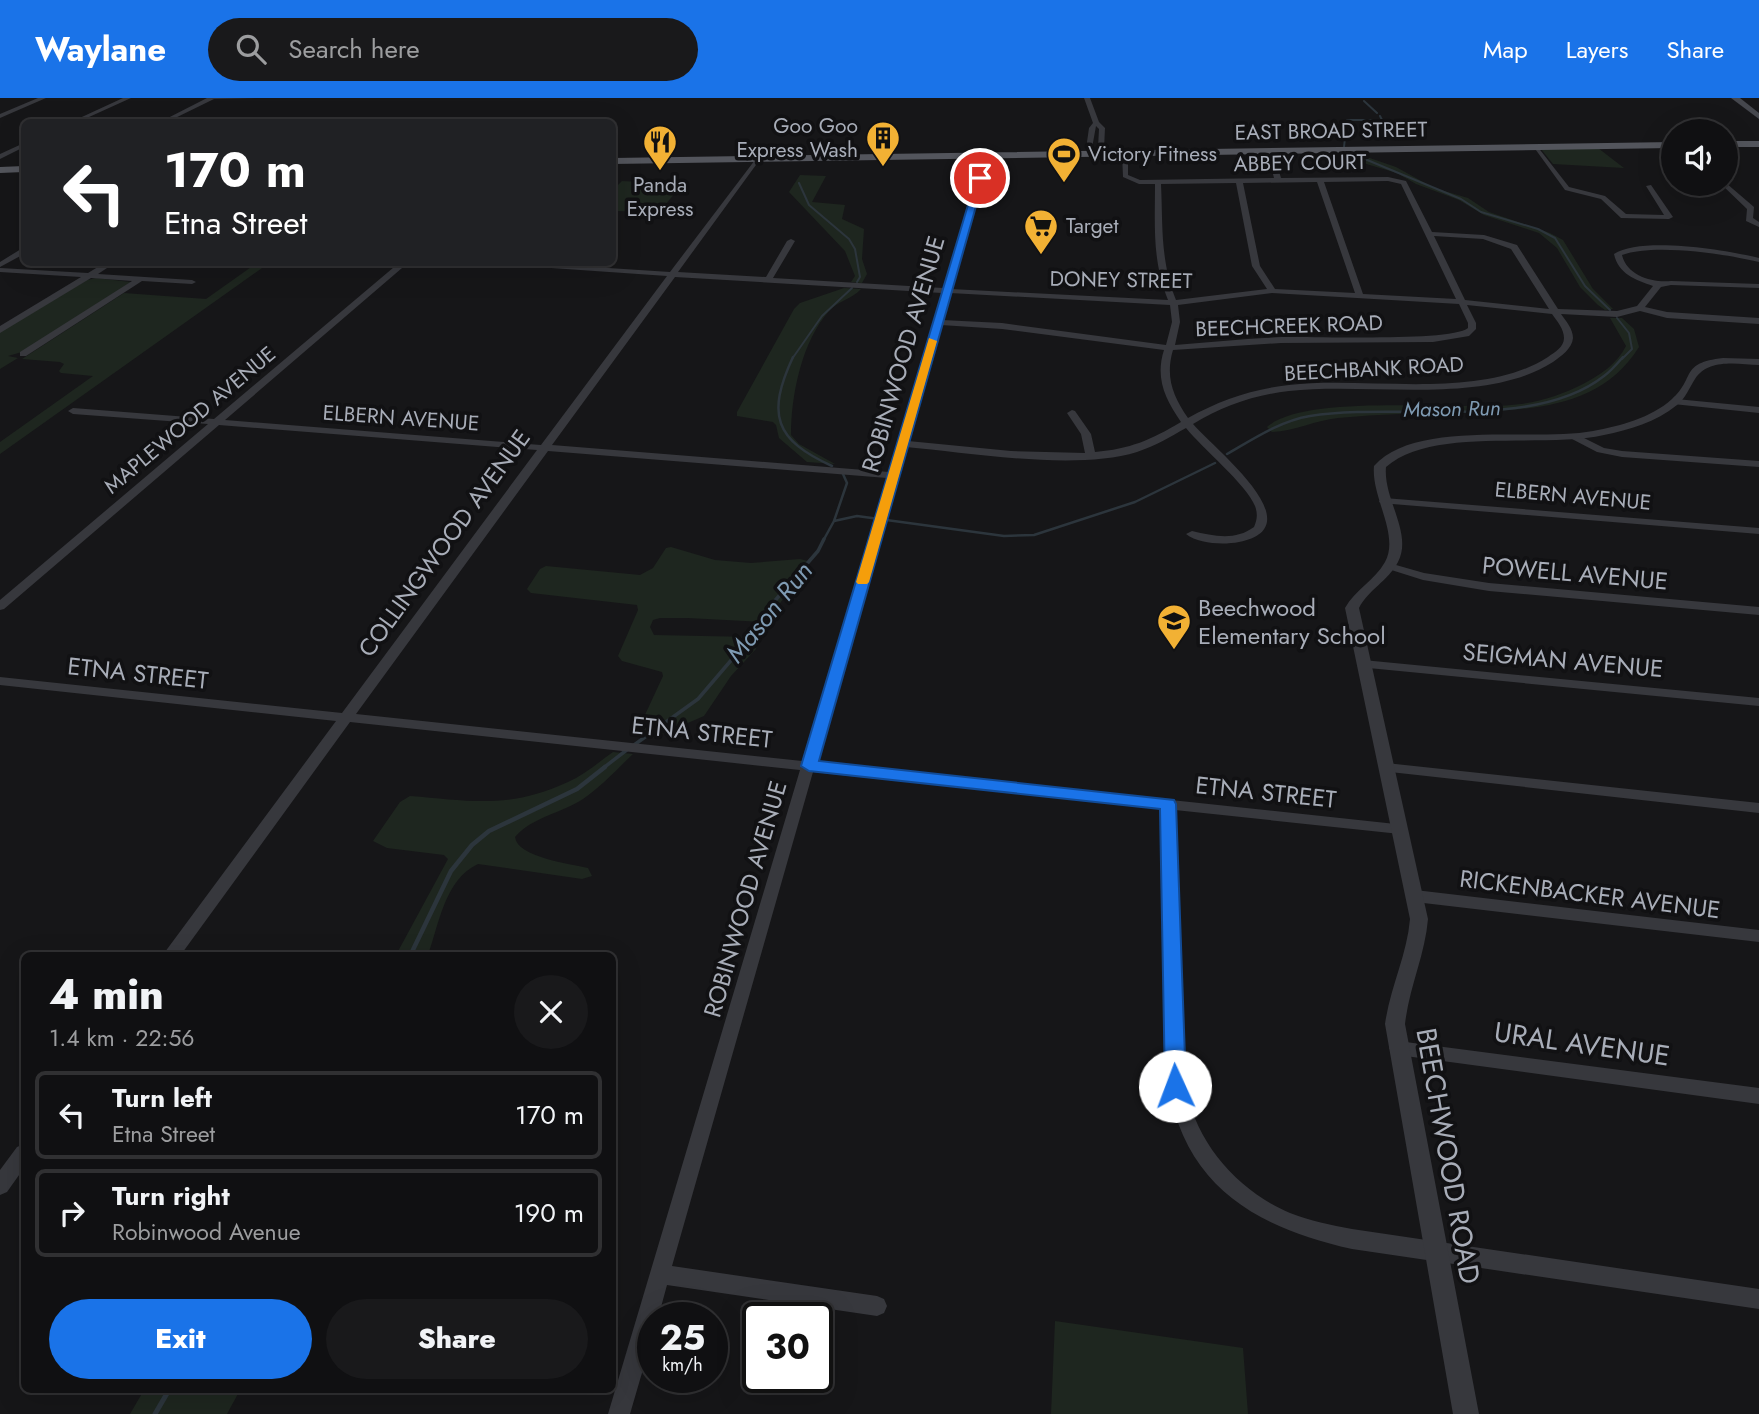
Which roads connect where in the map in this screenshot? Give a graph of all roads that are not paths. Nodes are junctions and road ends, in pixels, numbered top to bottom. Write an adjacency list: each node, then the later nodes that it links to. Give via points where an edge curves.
1 (43, 98): 8 (street)
2 (128, 98): 11 (street)
3 (215, 98): 6 (street); 12 (street)
4 (1087, 98): 13 (street)
5 (1735, 98): 10 (main road)
6 (253, 99)
7 (0, 109): 8 (street)
8 (17, 109): 9 (street)
9 (0, 116)
10 (1759, 117)
11 (81, 119)
12 (170, 119)
13 (1097, 127): 14 (street); 15 (street)
14 (1090, 139): 15 (street); 22 (street, via 1088,149)
15 (1103, 139): 22 (street)
16 (1738, 144): 17 (main road)
17 (1759, 144)
18 (1661, 145): 20 (main road, EAST BROAD STREET)
19 (21, 146): 25 (street)
20 (1535, 147): 21 (main road, EAST BROAD STREET); 35 (street, via 1567,189 1603,197 1623,216 1668,217)
21 (1270, 151): 23 (main road, EAST BROAD STREET); 33 (street)
22 (1096, 153): 23 (main road, EAST BROAD STREET); 24 (main road, EAST BROAD STREET)
23 (1125, 153): 34 (street, ABBEY COURT, via 1126,178)
24 (986, 155): 26 (main road, EAST BROAD STREET); 54 (street, ROBINWOOD AVENUE)
25 (0, 156)
26 (758, 158): 27 (main road, EAST BROAD STREET); 47 (street, COLLINGWOOD AVENUE)
27 (616, 161)
28 (21, 169): 29 (main road)
29 (0, 170)
30 (1320, 180): 31 (street, ABBEY COURT); 33 (street, ABBEY COURT); 56 (street)
31 (1400, 180): 38 (street, BEECHCREEK ROAD)
32 (1239, 181): 33 (street, ABBEY COURT); 34 (street, ABBEY COURT); 55 (street, via 1256,266)
33 (1278, 181)
34 (1158, 183): 58 (street, via 1161,267)
35 (1649, 186)
36 (1737, 196): 37 (street, via 1751,209 1749,219)
37 (1759, 225)
38 (1430, 234): 57 (street, BEECHCREEK ROAD); 60 (street, BEECHBANK ROAD, via 1484,237 1510,244)
39 (791, 240): 50 (street)
40 (21, 253): 42 (street)
41 (1759, 260): 52 (street, via 1728,253 1643,248 1618,254 1629,273)
42 (0, 265)
43 (105, 266): 48 (street)
44 (400, 266): 71 (street, MAPLEWOOD AVENUE)
45 (536, 266): 47 (street, DONEY STREET)
46 (0, 270): 48 (street)
47 (671, 274): 50 (street, DONEY STREET); 75 (street, COLLINGWOOD AVENUE)
48 (89, 276): 49 (street); 63 (street)
49 (140, 279): 51 (street); 65 (street)
50 (768, 280): 54 (street, DONEY STREET)
51 (192, 282)
52 (1658, 285): 53 (street); 59 (street)
53 (1759, 286)
54 (947, 291): 58 (street, DONEY STREET); 61 (street, ROBINWOOD AVENUE)
55 (1272, 291): 56 (street, DONEY STREET); 58 (street, DONEY STREET)
56 (1360, 296): 57 (street, DONEY STREET)
57 (1462, 302): 60 (street, DONEY STREET); 64 (street, BEECHCREEK ROAD, via 1473,326 1459,336)
58 (1173, 303): 64 (street, via 1176,327)
59 (1640, 308): 60 (street, DONEY STREET, via 1617,314); 62 (street, via 1682,317)
60 (1555, 311): 72 (street, BEECHBANK ROAD, via 1569,335 1566,346 1546,362 1514,375 1471,383 1314,386 1269,392 1228,402)
61 (938, 321): 64 (street, BEECHCREEK ROAD); 74 (street, ROBINWOOD AVENUE)
62 (1759, 321)
63 (0, 330)
64 (1170, 348): 72 (street, via 1166,384)
65 (23, 354)
66 (1759, 362): 67 (street, via 1701,367)
67 (1676, 402): 68 (street); 73 (street, via 1633,424)
68 (1759, 410)
69 (73, 411): 71 (street, ELBERN AVENUE)
70 (1072, 412): 76 (street, via 1086,434)
71 (216, 422): 75 (street, ELBERN AVENUE); 83 (street, MAPLEWOOD AVENUE)
72 (1186, 423): 76 (street, BEECHBANK ROAD, via 1147,446); 81 (street, via 1250,489 1264,517 1262,525 1237,541 1209,541)
73 (1576, 437): 77 (street, via 1601,450 1622,454); 79 (street, via 1415,445 1389,456 1380,466)
74 (903, 444): 76 (street, BEECHBANK ROAD); 78 (street, ROBINWOOD AVENUE)
75 (544, 448): 78 (street, ELBERN AVENUE); 88 (street, COLLINGWOOD AVENUE)
76 (1091, 456)
77 (1759, 464)
78 (893, 475): 89 (street, ROBINWOOD AVENUE)
79 (1384, 501): 80 (street, ELBERN AVENUE); 82 (street, via 1396,545)
80 (1759, 531)
81 (1192, 534)
82 (1389, 566): 84 (street, POWELL AVENUE, via 1433,579 1489,587); 85 (street, BEECHWOOD ROAD, via 1356,597 1352,608)
83 (0, 606)
84 (1759, 611)
85 (1363, 664): 87 (street, SEIGMAN AVENUE); 90 (street, BEECHWOOD ROAD)
86 (0, 681): 88 (street, ETNA STREET)
87 (1759, 702)
88 (346, 717): 89 (street, ETNA STREET); 96 (street, COLLINGWOOD AVENUE)
89 (809, 766): 91 (street, ETNA STREET); 102 (street, ROBINWOOD AVENUE)
90 (1386, 768): 92 (street); 93 (street, BEECHWOOD ROAD)
91 (1168, 804): 93 (street, ETNA STREET); 101 (street, via 1175,1086 1200,1149 1228,1181 1272,1214 1327,1233)
92 (1759, 808)
93 (1400, 829): 94 (street, BEECHWOOD ROAD)
94 (1415, 896): 95 (street, RICKENBACKER AVENUE); 97 (street, BEECHWOOD ROAD, via 1418,943 1396,1006)
95 (1759, 936)
96 (173, 952)
97 (1398, 1048): 98 (street, URAL AVENUE); 101 (street, BEECHWOOD ROAD)
98 (1759, 1096)
99 (21, 1157): 100 (street)
100 (0, 1186)
101 (1436, 1252): 103 (street); 106 (street, BEECHWOOD ROAD)
102 (660, 1274): 104 (street); 105 (street, ROBINWOOD AVENUE)
103 (1759, 1299)
104 (877, 1306)
105 (619, 1414)
106 (1466, 1414)

